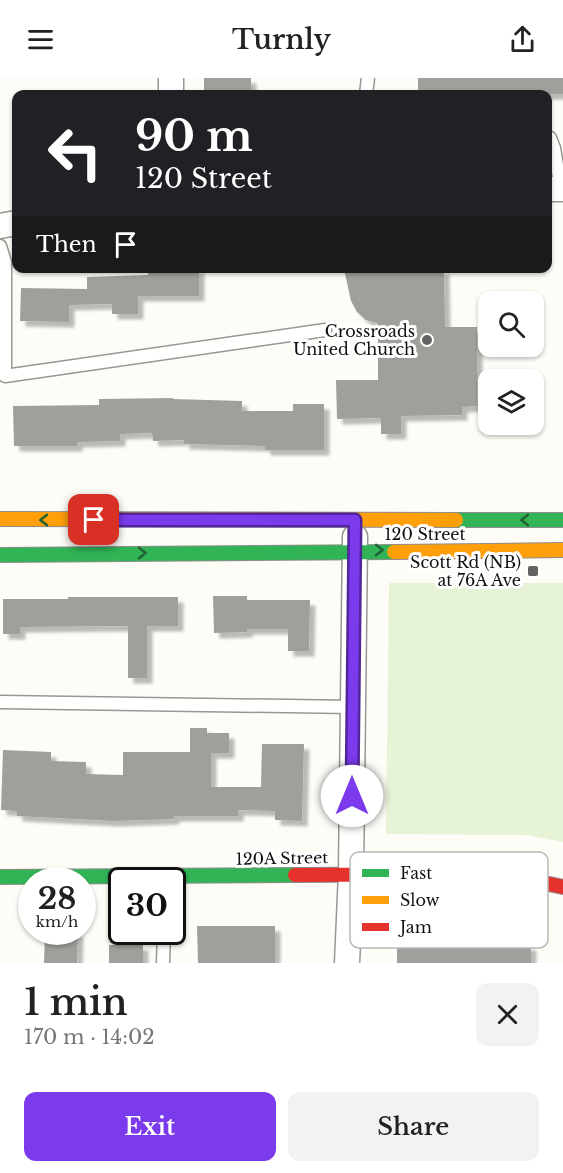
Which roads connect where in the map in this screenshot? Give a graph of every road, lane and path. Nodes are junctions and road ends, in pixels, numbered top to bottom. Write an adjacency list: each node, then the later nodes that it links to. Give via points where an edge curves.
1 (552, 143): 2 (lane)
2 (557, 189)
3 (0, 246): 4 (lane, via 5,262 5,376)
4 (326, 330)
5 (0, 519): 7 (main road, 120 Street, one-way to 5)
6 (563, 519): 7 (main road, 120 Street, one-way to 7)
7 (355, 520): 8 (street)
8 (355, 550): 9 (main road, 120 Street, one-way to 9); 10 (main road, 120 Street, one-way to 8); 12 (street)
9 (563, 550)
10 (0, 555)
11 (0, 702): 12 (lane)
12 (352, 707): 13 (street)
13 (351, 852)
14 (350, 873): 16 (main road, 120A Street)
15 (0, 877): 17 (main road, 120A Street)
16 (186, 877)
17 (108, 878)
18 (548, 884): 19 (main road, 120A Street)
19 (563, 887)
20 (350, 896): 23 (street)
21 (164, 945): 22 (lane)
22 (163, 963)
23 (347, 963)

